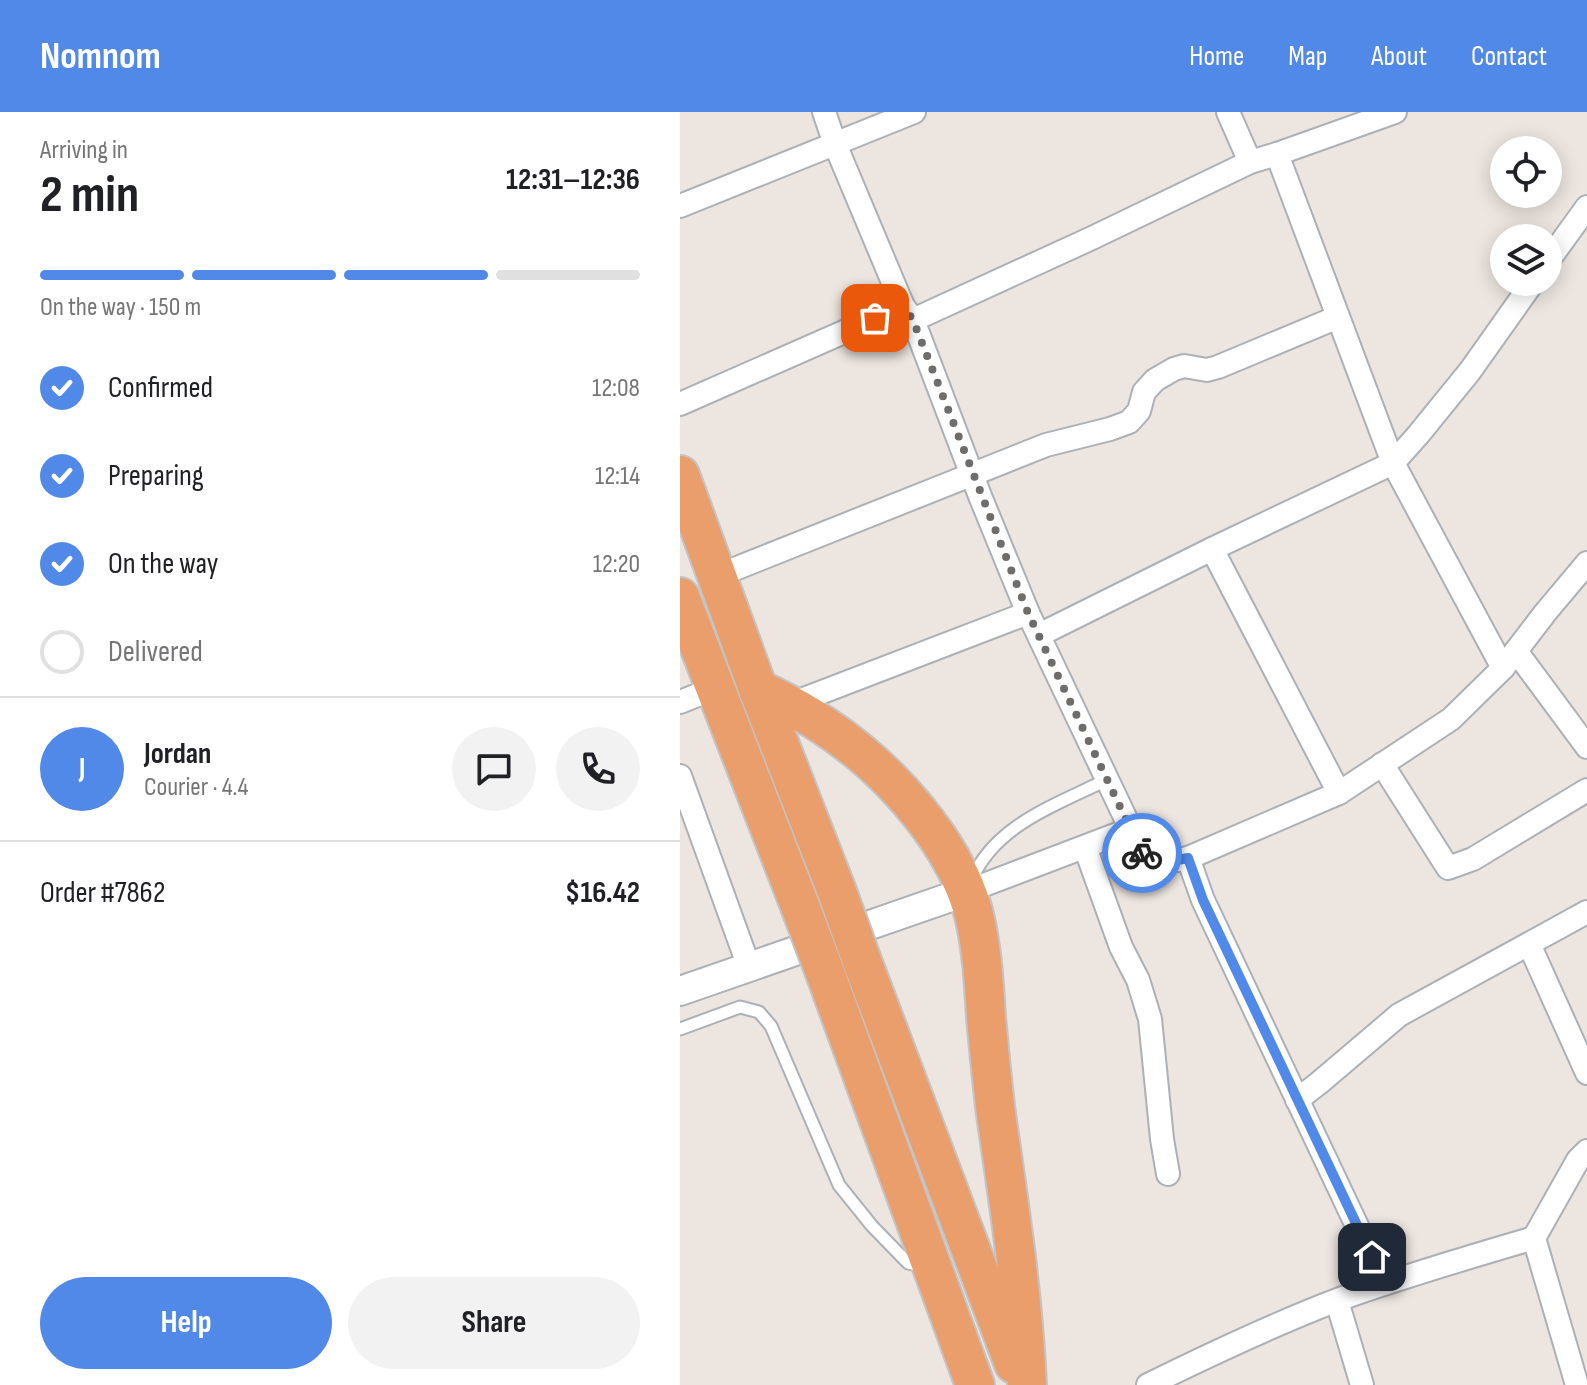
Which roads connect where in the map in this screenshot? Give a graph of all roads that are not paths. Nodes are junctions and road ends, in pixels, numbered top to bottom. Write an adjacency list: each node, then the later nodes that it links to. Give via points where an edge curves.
1 (824, 112): 5 (street)
2 (914, 112): 5 (street)
3 (1228, 112): 7 (street)
4 (1395, 112): 6 (street)
5 (835, 144): 8 (street); 12 (street)
6 (1277, 154): 7 (street); 13 (street)
7 (1250, 162): 12 (street, via 1092,238)
8 (680, 206)
9 (1587, 207): 10 (street)
10 (1562, 242)
11 (1523, 296): 15 (street, via 1470,371)
12 (908, 313): 14 (street); 17 (street)
13 (1338, 317): 15 (street); 17 (street, via 1218,367 1174,369 1144,392 1139,411 1129,422 1046,445)
14 (680, 404)
15 (1393, 463): 18 (street); 24 (street)
16 (680, 475): 20 (highway)
17 (973, 475): 20 (street); 22 (street)
18 (1212, 549): 23 (street); 33 (street)
19 (1587, 563): 24 (street)
20 (717, 576): 26 (highway)
21 (680, 597): 25 (highway)
22 (1028, 613): 23 (street); 26 (street)
23 (1039, 635): 31 (street)
24 (1509, 660): 28 (street); 29 (street, via 1451,719)
25 (715, 688): 27 (street); 48 (highway, bridge)
26 (775, 696): 37 (highway, via 828,727 895,783 931,829); 52 (highway, bridge, via 862,961)
27 (680, 702)
28 (1587, 747)
29 (1382, 764): 32 (street, via 1448,868 1473,859); 33 (street)
30 (680, 776): 40 (street)
31 (1108, 779): 34 (street); 37 (lane, via 1005,834 978,865)
32 (1587, 790)
33 (1339, 793): 36 (street)
34 (1131, 829): 35 (street); 36 (street, via 1144,857 1157,864)
35 (1085, 847): 37 (street); 46 (street, via 1150,1019)
36 (1188, 858): 44 (street)
37 (968, 891): 40 (street); 52 (highway, via 980,943 1019,1275)
38 (1587, 912): 39 (street)
39 (1529, 944): 43 (street); 44 (street, via 1399,1015)
40 (749, 967): 41 (street)
41 (680, 991)
42 (680, 1029): 48 (lane, via 740,1007 759,1012 771,1026 839,1185 908,1263)
43 (1587, 1073)
44 (1297, 1100): 49 (street)
45 (1587, 1151): 47 (street)
46 (1168, 1174)
47 (1534, 1238): 49 (street); 55 (street)
48 (931, 1268): 51 (highway)
49 (1384, 1283): 50 (street)
50 (1337, 1301): 53 (street); 54 (street)
51 (975, 1385)
52 (1024, 1385)
53 (1148, 1385)
54 (1362, 1385)
55 (1577, 1385)

